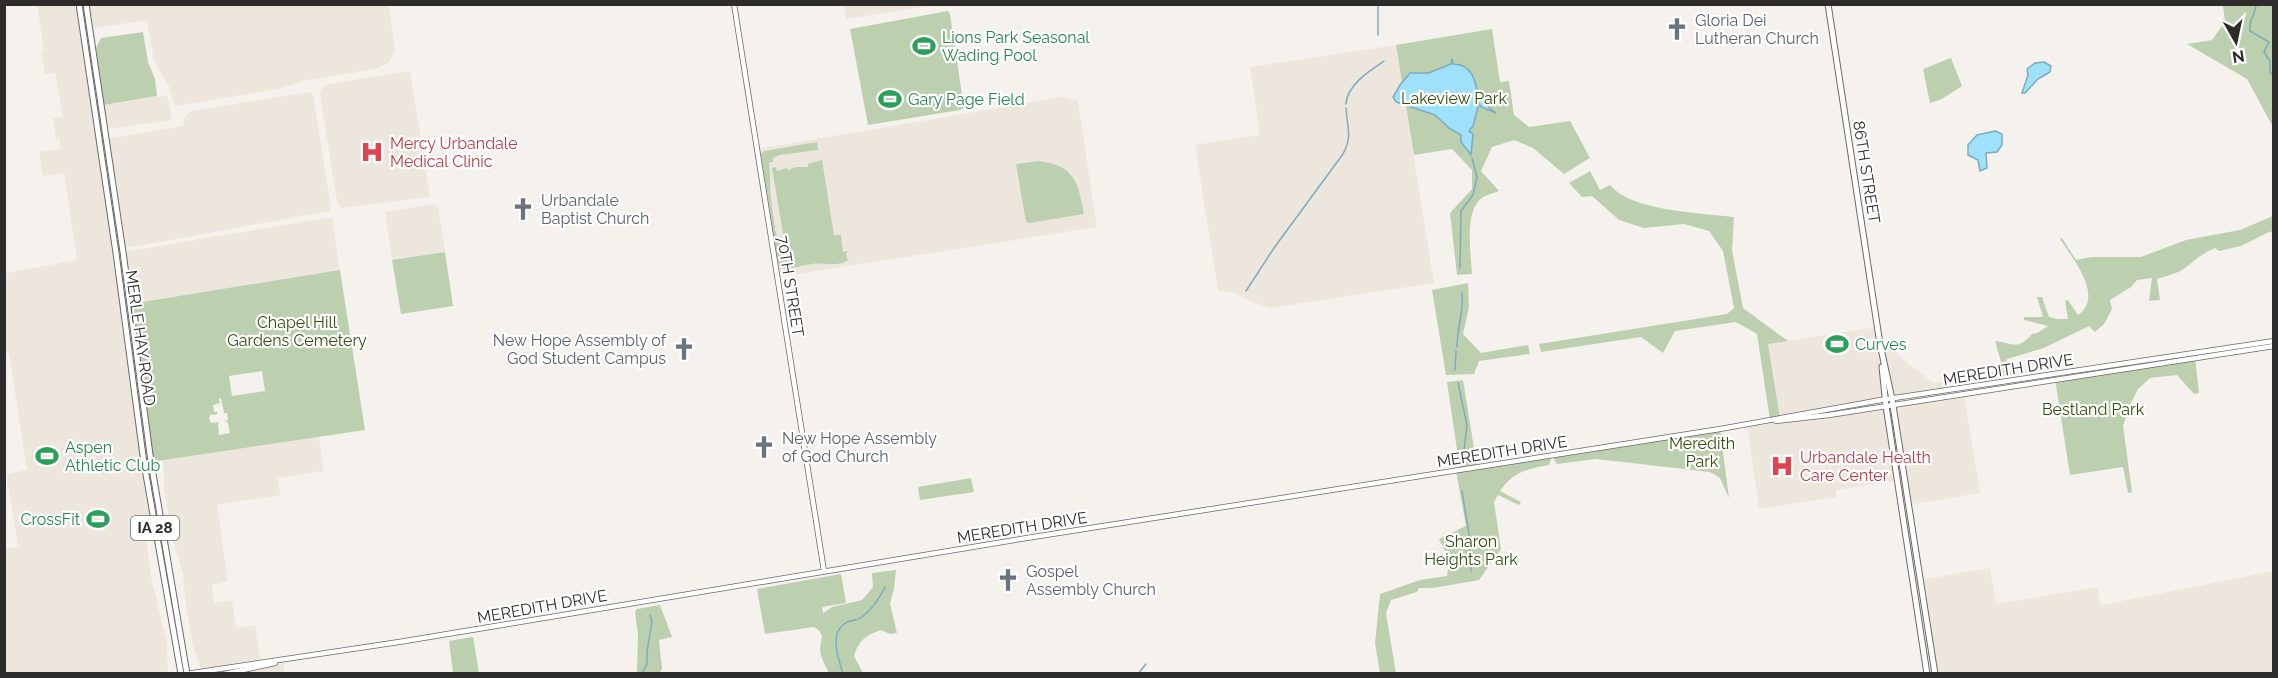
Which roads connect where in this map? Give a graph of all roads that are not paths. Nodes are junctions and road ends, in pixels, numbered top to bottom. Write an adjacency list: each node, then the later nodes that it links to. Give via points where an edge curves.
1 (78, 4): 13 (main road, MERLE HAY ROAD / IA 28, via 144,463)
2 (86, 4): 12 (main road, MERLE HAY ROAD / IA 28, via 151,462)
3 (734, 4): 10 (main road, 70TH STREET)
4 (1828, 4): 6 (main road, 86TH STREET)
5 (2274, 341): 8 (main road, MEREDITH DRIVE)
6 (1880, 344): 8 (main road, 86TH STREET); 9 (main road, 86TH STREET)
7 (2274, 346): 8 (main road, MEREDITH DRIVE)
8 (1893, 402): 9 (main road, MEREDITH DRIVE); 16 (main road, 86TH STREET)
9 (1886, 403): 10 (main road, MEREDITH DRIVE); 15 (main road, 86TH STREET)
10 (824, 571): 11 (main road, MEREDITH DRIVE)
11 (302, 657): 12 (main road, MEREDITH DRIVE); 14 (main road, MEREDITH DRIVE)
12 (187, 673)
13 (182, 674)
14 (224, 674)
15 (1928, 674)
16 (1935, 674)

